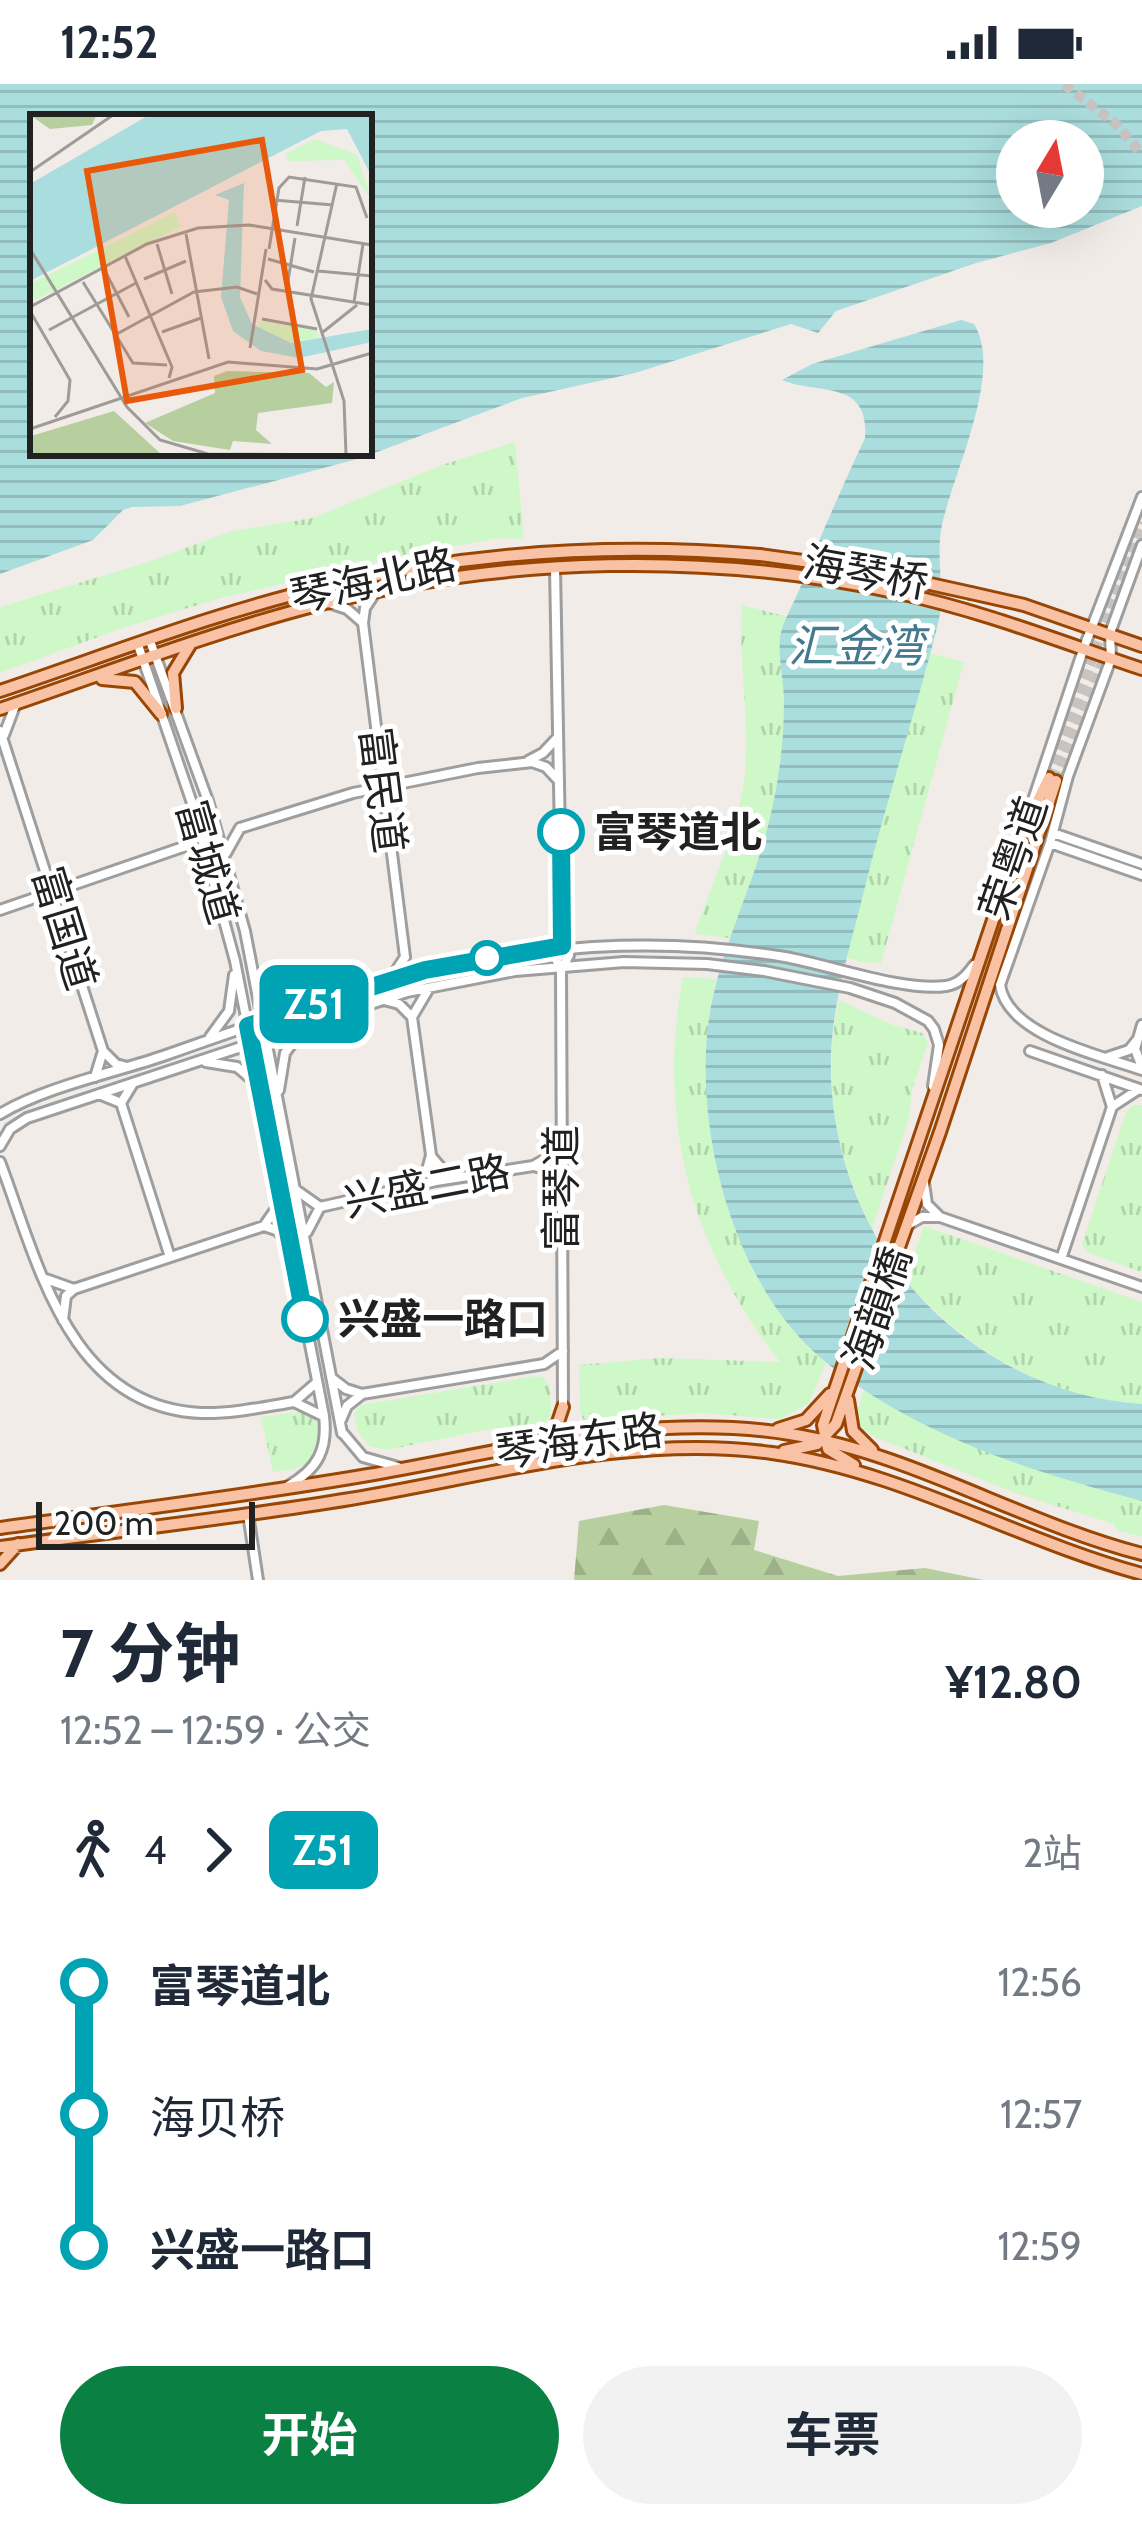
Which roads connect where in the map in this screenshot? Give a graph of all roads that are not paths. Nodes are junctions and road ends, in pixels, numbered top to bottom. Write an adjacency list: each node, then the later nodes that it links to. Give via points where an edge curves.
1 (1142, 497): 9 (street, 荣粤道)
2 (1142, 545): 10 (street, 荣粤道)
3 (760, 555): 9 (main road, 海琴桥, bridge, via 866,569); 11 (main road, 琴海北路, via 598,550 456,561 296,594)
4 (555, 568): 5 (main road, 琴海北路); 6 (main road, 琴海北路); 25 (street)
5 (758, 571): 14 (main road, 海琴桥, via 967,609)
6 (376, 592): 7 (main road, 琴海北路); 8 (street)
7 (327, 603): 8 (street); 12 (main road, 琴海北路)
8 (363, 623): 28 (street, 富民道)
9 (1094, 627): 10 (main road, 海琴桥); 14 (street, 荣粤道)
10 (1109, 633): 13 (main road, 海琴桥); 16 (street, 荣粤道)
11 (144, 642): 15 (street, 富城道); 19 (main road, 琴海北路)
12 (191, 644): 15 (main road, 琴海北路); 21 (main road, via 173,673)
13 (1142, 646)
14 (1082, 650): 16 (main road, 海琴桥); 32 (street, 荣粤道)
15 (150, 658): 18 (main road, 琴海北路); 21 (street, 富城道); 23 (street, 富城道)
16 (1112, 659): 17 (main road, 海琴桥); 33 (street, 荣粤道)
17 (1142, 669)
18 (86, 680): 20 (main road, 琴海北路); 23 (main road, via 135,682)
19 (0, 692)
20 (16, 703): 22 (main road, 琴海北路); 24 (street)
21 (176, 708): 29 (street, 富城道)
22 (0, 709)
23 (161, 714): 30 (street, 富城道)
24 (2, 733): 39 (street, 富国道)
25 (560, 734): 26 (street); 27 (street)
26 (527, 762): 27 (street); 28 (street)
27 (560, 782): 41 (street)
28 (382, 786): 31 (street); 42 (street, 富民道)
29 (213, 817): 31 (street); 35 (street, 富城道)
30 (197, 821): 34 (street); 36 (street, 富城道)
31 (240, 829): 35 (street)
32 (1022, 834): 33 (main road, via 1053,780); 43 (main road, 荣粤道)
33 (1047, 838): 37 (street); 38 (street); 63 (street, 荣粤道, via 1000,985 1006,1005 1043,1034); 84 (main road, 荣粤道)
34 (183, 847): 36 (street); 39 (street)
35 (225, 856): 47 (street, 富城道)
36 (209, 860): 44 (street, 富城道)
37 (1142, 864)
38 (1142, 874)
39 (54, 891): 40 (street); 62 (street, 富国道)
40 (0, 910)
41 (562, 946): 43 (street, via 709,947 944,987 962,980); 45 (street); 46 (street, 富琴道, via 569,960)
42 (404, 957): 45 (street); 48 (street)
43 (980, 957): 74 (main road, 荣粤道)
44 (235, 962): 55 (street, 富城道); 58 (street, via 231,1005)
45 (425, 970): 48 (street)
46 (561, 970): 49 (street); 74 (street, via 706,964 895,1003 934,1029); 78 (street, 富琴道)
47 (254, 973): 51 (street, via 280,996); 53 (street, 富城道)
48 (390, 980): 51 (street)
49 (434, 986): 50 (street); 52 (street)
50 (382, 999): 52 (street); 56 (street)
51 (321, 1002): 53 (street)
52 (412, 1017): 80 (street)
53 (263, 1021): 55 (street); 57 (street, 富城道)
54 (1142, 1025): 59 (street)
55 (248, 1026): 58 (street); 60 (street, 富城道)
56 (305, 1026): 57 (street); 73 (street, via 285,1054)
57 (266, 1039): 60 (street); 73 (street, 富城道)
58 (207, 1040): 65 (street)
59 (1137, 1040): 63 (street, via 1119,1055); 66 (street)
60 (251, 1044): 64 (street); 70 (street, 富城道)
61 (1030, 1051): 67 (street)
62 (104, 1052): 65 (street); 68 (street)
63 (1095, 1054): 66 (street)
64 (198, 1061): 69 (street); 70 (street, via 237,1067)
65 (128, 1067): 68 (street)
66 (1142, 1069)
67 (1102, 1075): 71 (street); 76 (street)
68 (94, 1079): 77 (street)
69 (134, 1083): 72 (street); 75 (street)
70 (259, 1086): 88 (street, 富城道)
71 (1141, 1089): 76 (street)
72 (98, 1094): 75 (street); 79 (street, via 27,1118)
73 (278, 1097): 87 (street, 富城道)
74 (931, 1100): 91 (main road, 荣粤道)
75 (121, 1103): 96 (street)
76 (1112, 1107): 97 (street)
77 (0, 1114)
78 (561, 1142): 82 (street, 兴盛二路); 85 (street, 富琴道)
79 (0, 1146)
80 (431, 1155): 83 (street); 86 (street)
81 (0, 1162): 98 (street)
82 (533, 1166): 83 (street, 兴盛二路); 85 (street, 兴盛二路)
83 (461, 1176): 86 (street, 兴盛二路)
84 (923, 1177): 90 (street, via 927,1204); 93 (main road, 荣粤道)
85 (561, 1182): 102 (street, 富琴道)
86 (410, 1186): 89 (street, 兴盛二路)
87 (296, 1189): 89 (street, 兴盛二路); 94 (street, 富城道)
88 (282, 1198): 92 (street); 95 (street, 富城道)
89 (320, 1207): 94 (street, 兴盛二路)
90 (940, 1216): 93 (street); 97 (street)
91 (892, 1221): 107 (main road, 海韻橋)
92 (264, 1226): 95 (street); 96 (street)
93 (906, 1226): 108 (main road, 海韻橋)
94 (305, 1239): 105 (street, 富城道)
95 (291, 1243): 106 (street, 富城道)
96 (170, 1257): 100 (street)
97 (1061, 1258): 99 (street)
98 (45, 1279): 100 (street); 101 (street)
99 (1142, 1287)
100 (74, 1289): 101 (street)
101 (63, 1322): 110 (street, via 100,1370 155,1403 215,1413)
102 (563, 1351): 103 (street); 104 (street, 富琴道)
103 (544, 1364): 104 (street); 109 (street)
104 (563, 1376): 111 (street, 富琴道)
105 (332, 1378): 109 (street); 113 (street, 富城道)
106 (317, 1382): 110 (street); 112 (street, 富城道)
107 (835, 1386): 114 (main road, via 806,1420); 116 (main road, 海韻橋)
108 (849, 1391): 116 (main road, 海韻橋); 120 (main road, via 853,1431)
109 (362, 1394): 113 (street, via 347,1406)
110 (293, 1402): 112 (street)
111 (563, 1407): 115 (main road); 117 (main road, via 556,1428)
112 (324, 1416): 123 (street, 富城道, via 317,1462)
113 (342, 1428): 121 (street, via 363,1457)
114 (758, 1430): 115 (main road, 琴海东路, via 673,1427); 116 (main road, 琴海东路); 118 (main road, via 760,1441)
115 (587, 1437): 117 (main road, 琴海东路)
116 (824, 1440): 119 (main road); 120 (main road, 琴海东路); 122 (main road)
117 (533, 1445): 121 (main road, 琴海东路)
118 (749, 1450): 119 (main road, 琴海东路); 124 (main road, 琴海东路, via 632,1451)
119 (774, 1453): 122 (main road, 琴海东路)
120 (884, 1458): 128 (main road, 琴海东路)
121 (403, 1468): 123 (main road, 琴海东路)
122 (872, 1476): 130 (main road, 琴海东路)
123 (287, 1486): 125 (main road, 琴海东路)
124 (248, 1512): 126 (main road, 琴海东路); 131 (street)
125 (0, 1524)
126 (18, 1544): 127 (main road, 琴海东路); 129 (main road)
127 (0, 1547)
128 (1142, 1554)
129 (0, 1564)
130 (1142, 1574)
131 (258, 1580)

